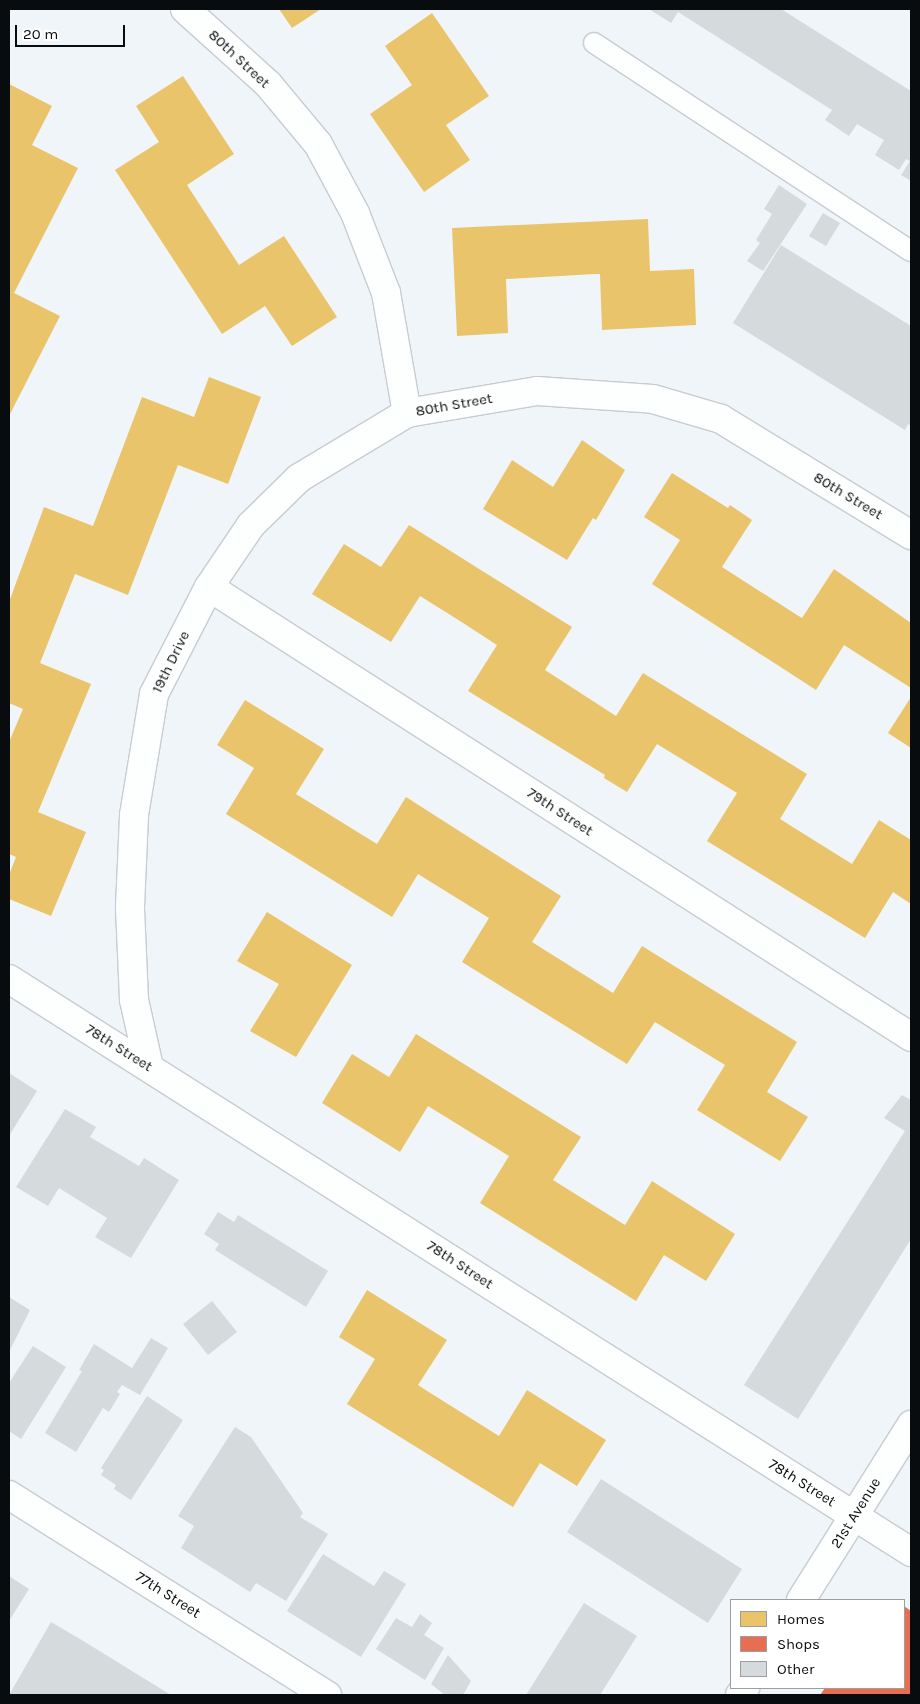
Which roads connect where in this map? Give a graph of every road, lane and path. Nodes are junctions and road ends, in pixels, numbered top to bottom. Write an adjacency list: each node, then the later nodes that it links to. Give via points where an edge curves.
1 (185, 9): 4 (street, 80th Street, via 268,84 323,153 355,213 386,293)
2 (594, 43): 3 (lane)
3 (911, 251)
4 (407, 414): 5 (street, 80th Street, via 537,391 652,399 721,419); 6 (street, 19th Drive, via 300,478 251,525)
5 (911, 535)
6 (209, 588): 8 (street, 79th Street); 9 (street, 19th Drive, via 154,694 137,798 130,907 134,1000)
7 (9, 979): 9 (street, 78th Street)
8 (911, 1037)
9 (150, 1067): 12 (street, 78th Street)
10 (911, 1425): 12 (street, 21st Avenue)
11 (9, 1496): 15 (street, 77th Street)
12 (854, 1516): 13 (street, 78th Street); 14 (street, 21st Avenue)
13 (911, 1552)
14 (802, 1599)
15 (327, 1695)

